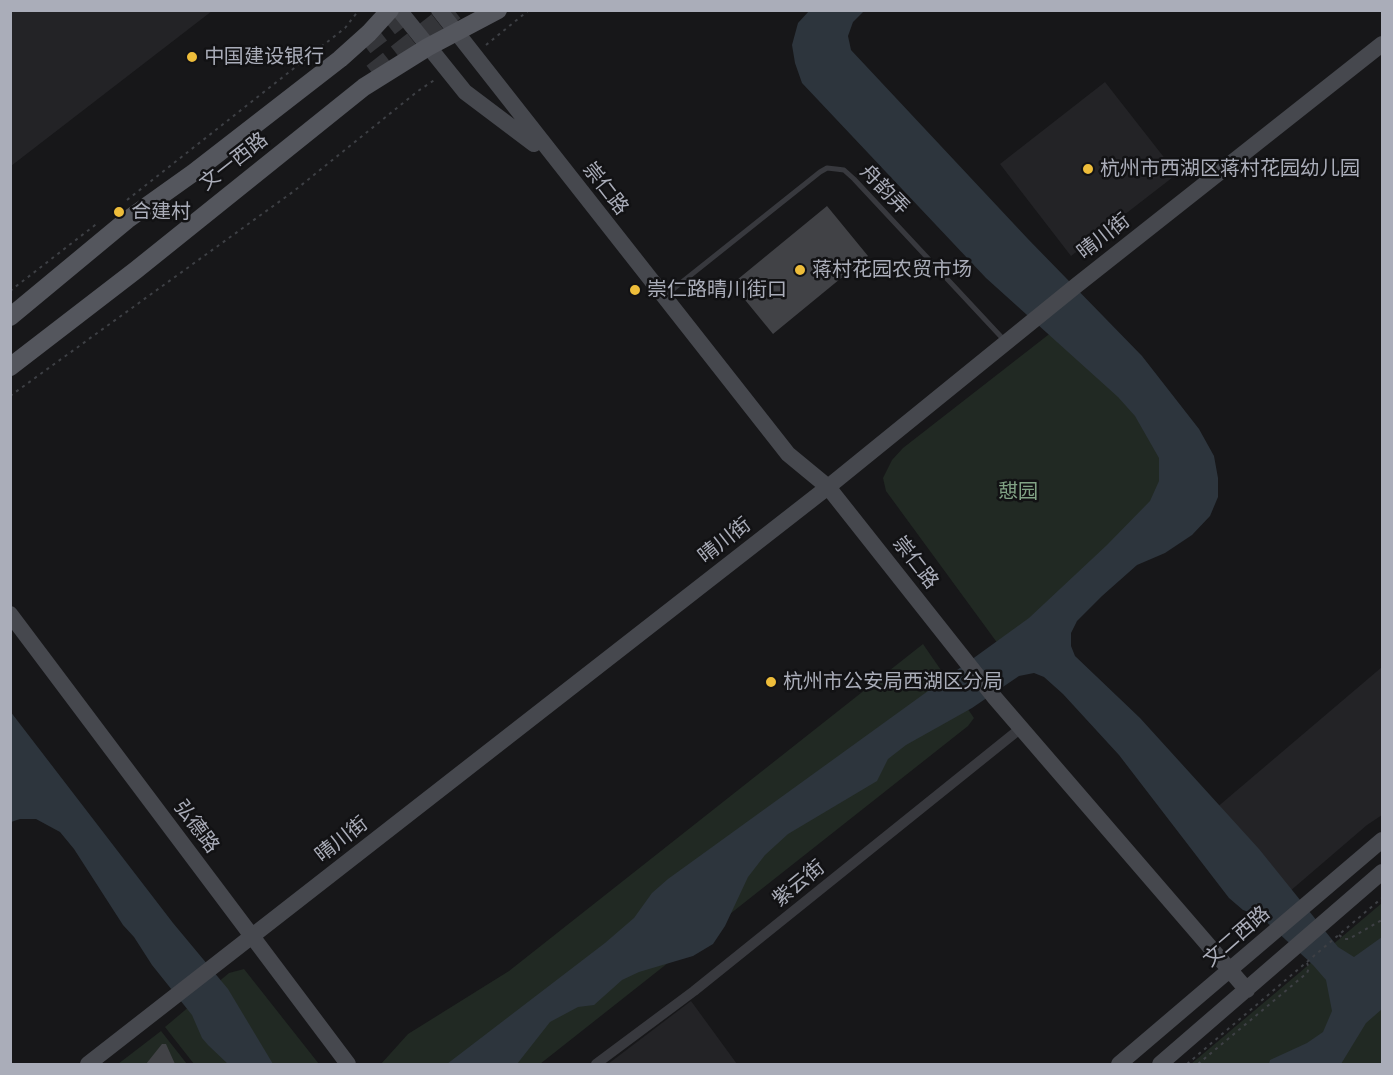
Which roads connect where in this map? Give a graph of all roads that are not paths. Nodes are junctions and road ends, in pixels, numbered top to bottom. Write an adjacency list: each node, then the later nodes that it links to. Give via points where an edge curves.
1 (390, 10): 10 (main road, 文一西路, via 340,59 127,220)
2 (399, 10): 7 (street, 崇仁路)
3 (439, 10): 5 (street, 崇仁路)
4 (498, 10): 5 (main road, 文一西路)
5 (457, 32): 7 (main road, 文一西路); 8 (street, 崇仁路)
6 (1383, 44): 11 (street, 晴川街)
7 (428, 47): 8 (street, 崇仁路, via 465,92); 12 (main road, 文一西路, via 364,87)
8 (554, 159): 9 (street, 崇仁路)
9 (664, 297): 11 (lane, 舟韵弄, via 820,172 826,168 844,170); 13 (street, 崇仁路, via 788,454)
10 (10, 317)
11 (1006, 342): 13 (street, 晴川街)
12 (10, 367)
13 (828, 487): 15 (street, 崇仁路); 18 (street, 晴川街)
14 (10, 614): 18 (street, 弘德路)
15 (1021, 728): 19 (street, 崇仁路); 23 (street, 紫云街)
16 (1383, 840): 19 (street, 文二西路)
17 (1383, 872): 20 (street)
18 (252, 937): 21 (street, 晴川街); 22 (street, 弘德路)
19 (1229, 972): 20 (street, 崇仁路); 24 (street, 文二西路)
20 (1246, 990): 25 (street)
21 (88, 1065)
22 (348, 1065)
23 (596, 1065)
24 (1119, 1065)
25 (1160, 1065)

